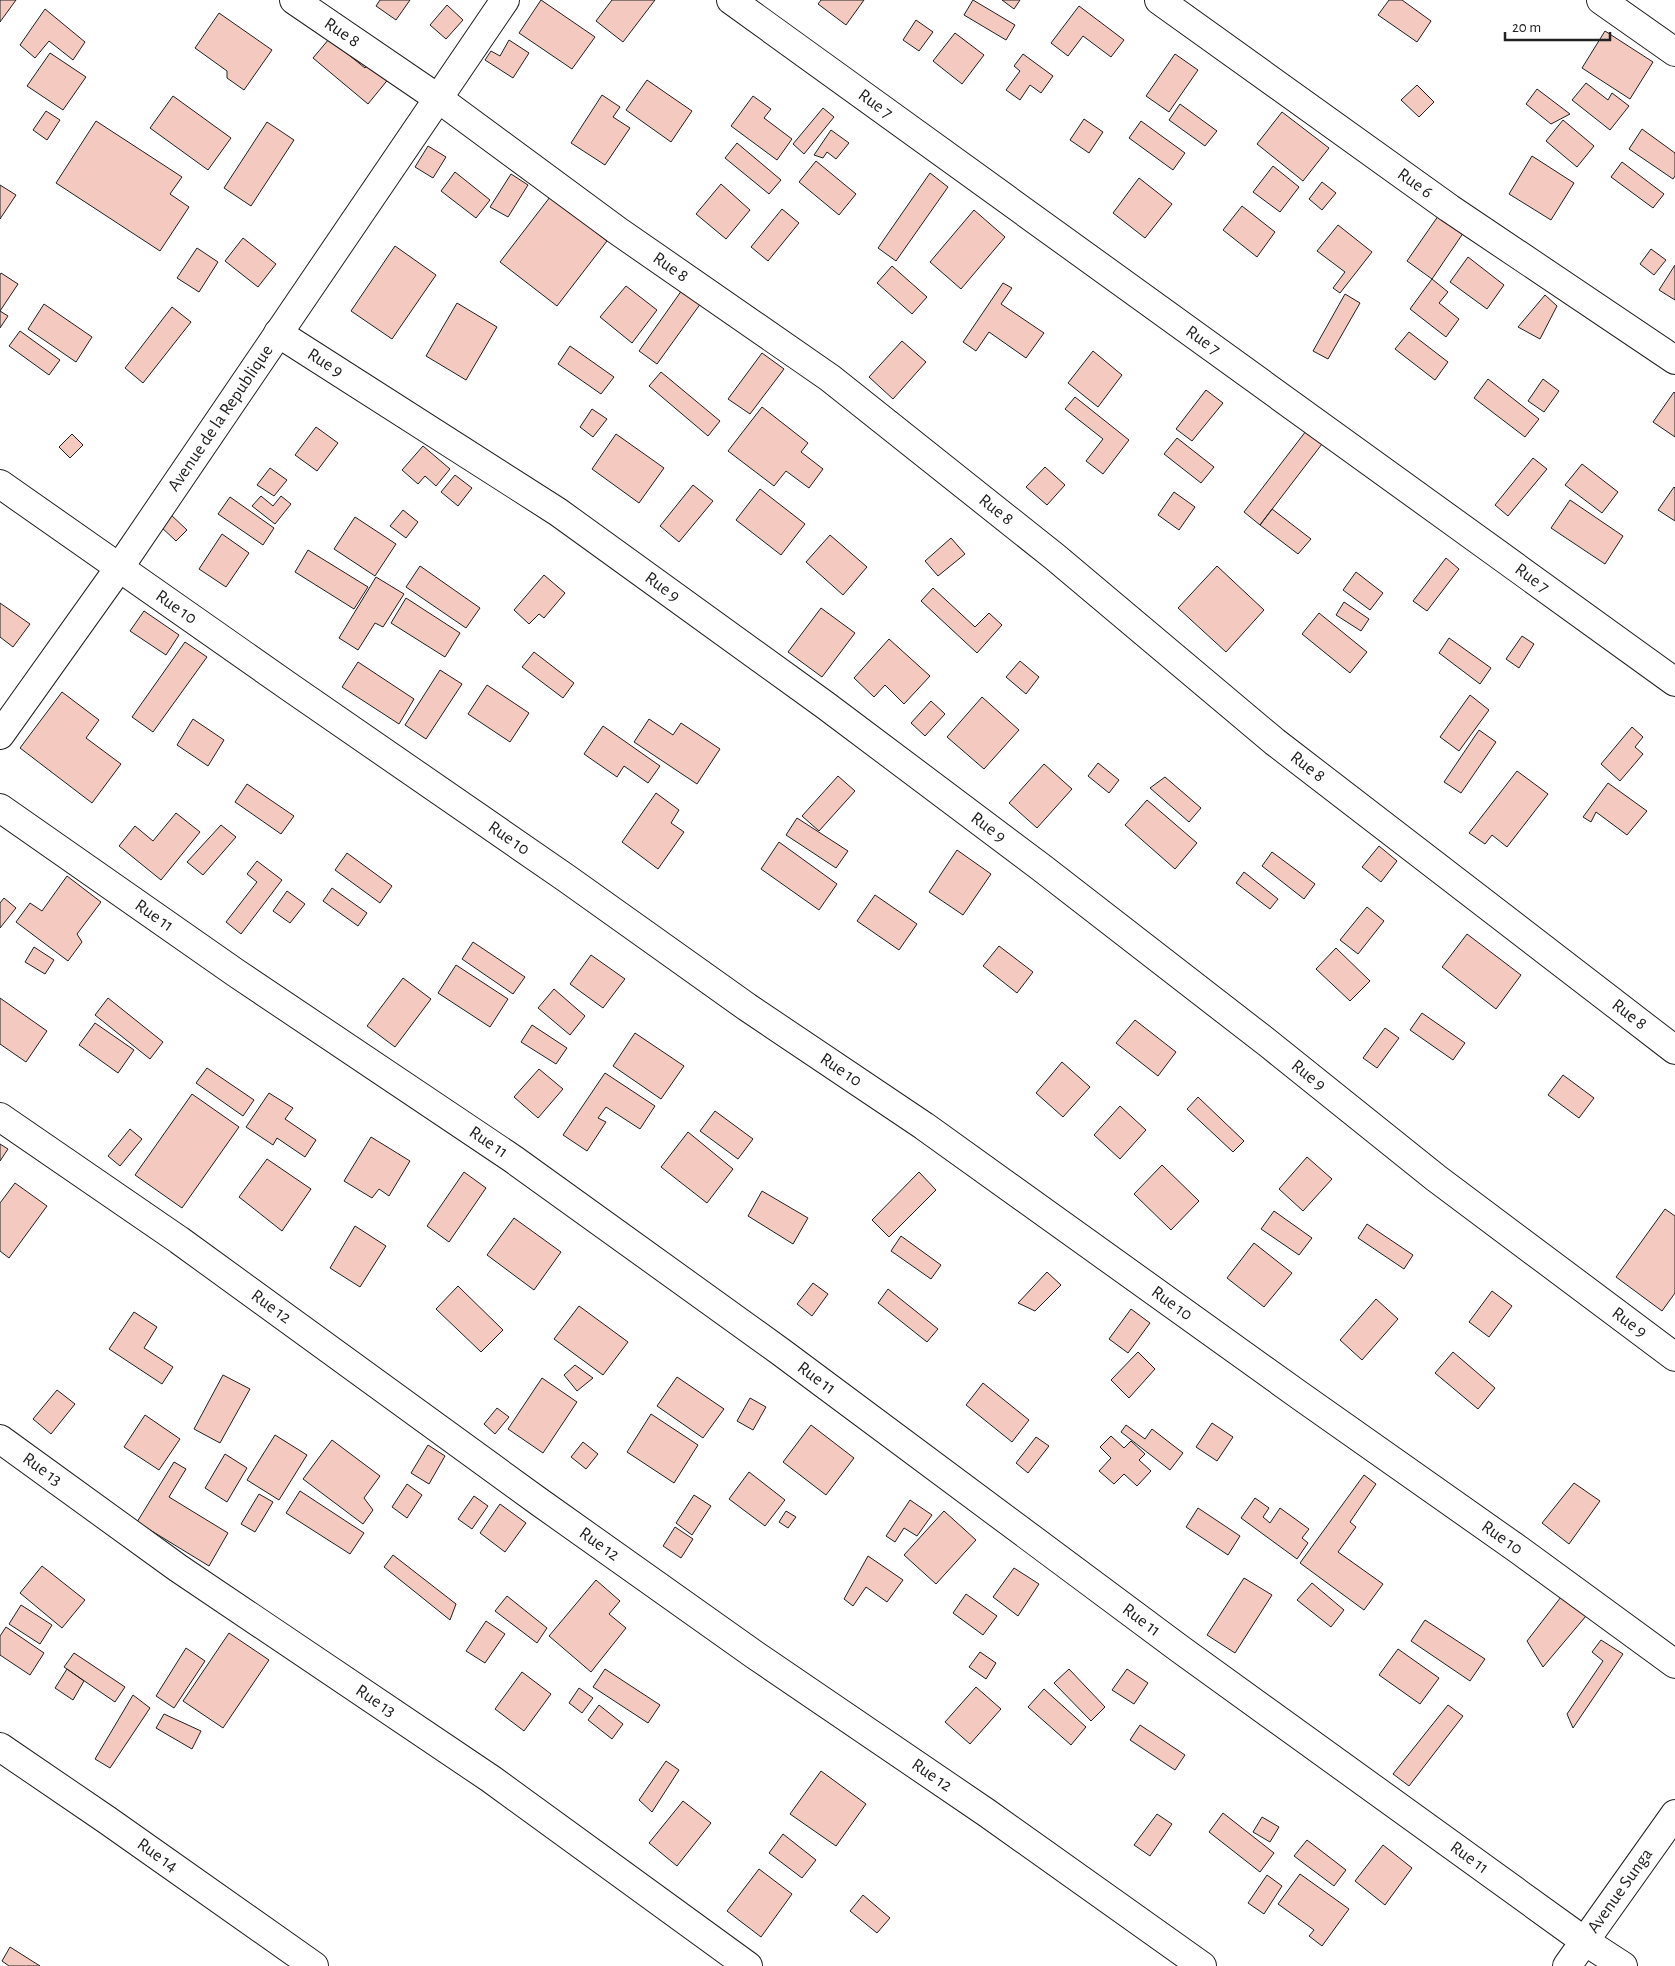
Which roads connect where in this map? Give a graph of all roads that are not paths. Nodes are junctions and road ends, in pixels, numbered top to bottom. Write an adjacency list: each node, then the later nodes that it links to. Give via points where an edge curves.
1 (294, 0): 7 (street, Rue 8)
2 (505, 0): 7 (street, Avenue de la Republique)
3 (731, 0): 12 (street, Rue 7)
4 (1159, 0): 9 (street, Rue 6, via 1449,208)
5 (1601, 0): 6 (street)
6 (1675, 52)
7 (439, 99): 8 (street, Avenue de la Republique); 15 (street, Rue 8, via 618,231 830,378 1055,557 1275,742)
8 (278, 333): 11 (street, Avenue de la Republique); 17 (street, Rue 9, via 558,512 825,705 1042,868 1436,1178)
9 (1675, 360)
10 (0, 484): 11 (street, Rue 10)
11 (119, 568): 13 (street, Avenue de la Republique); 19 (street, Rue 10, via 747,1007 924,1126)
12 (1675, 682)
13 (0, 735)
14 (0, 808): 22 (street, Rue 11, via 236,973 513,1158 781,1352 1188,1655)
15 (1675, 1050)
16 (0, 1117): 25 (street, Rue 12, via 179,1240 747,1649)
17 (1675, 1358)
18 (0, 1439): 24 (street, Rue 13, via 178,1568 491,1778)
19 (1675, 1664)
20 (0, 1747): 23 (street, Rue 14)
21 (1675, 1814): 22 (street, Avenue Sunga)
22 (1583, 1940): 26 (street, Avenue Sunga); 27 (street, Rue 11)
23 (314, 1966)
24 (748, 1966)
25 (1202, 1966)
26 (1567, 1966)
27 (1623, 1966)

